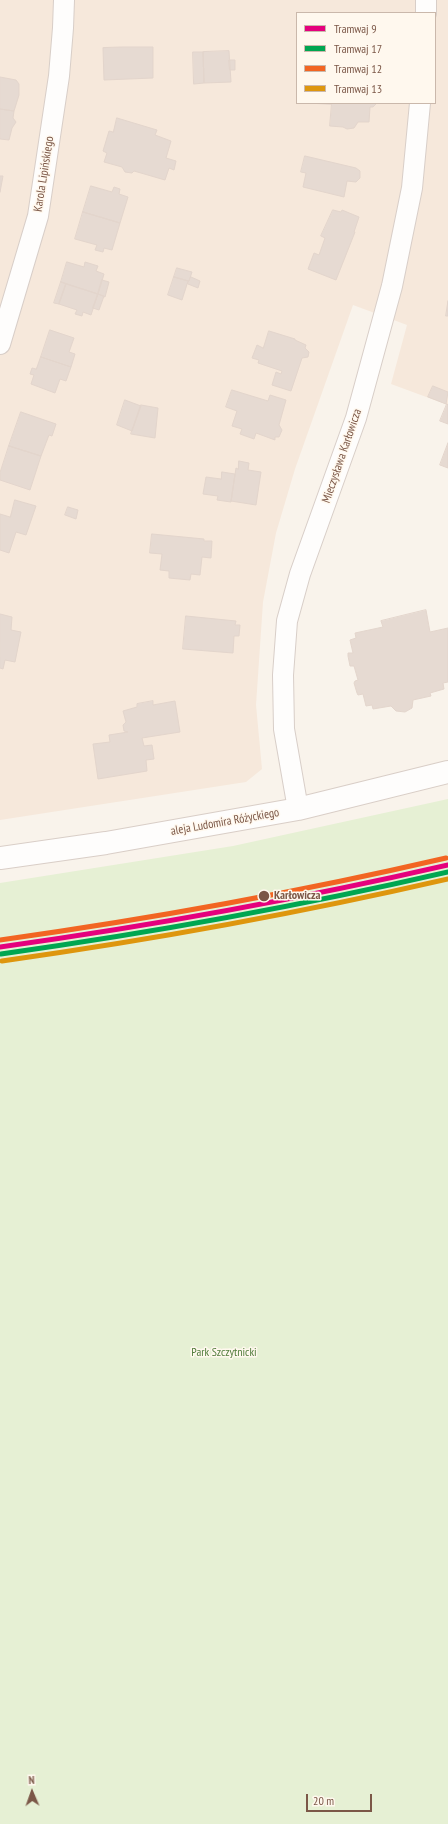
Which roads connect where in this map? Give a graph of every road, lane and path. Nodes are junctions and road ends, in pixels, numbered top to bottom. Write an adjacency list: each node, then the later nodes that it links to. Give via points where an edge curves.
1 (64, 0): 5 (street, Karola Lipińskiego, via 59,76 38,216)
2 (426, 0): 3 (street)
3 (426, 12)
4 (420, 104): 7 (street, Mieczysława Karłowicza, via 412,188 392,286 356,418 300,574 287,621 282,675 284,729)
5 (0, 344)
6 (448, 772): 7 (street, aleja Ludomira Różyckiego)
7 (298, 809): 8 (street, aleja Ludomira Różyckiego, via 114,842)
8 (0, 858)

